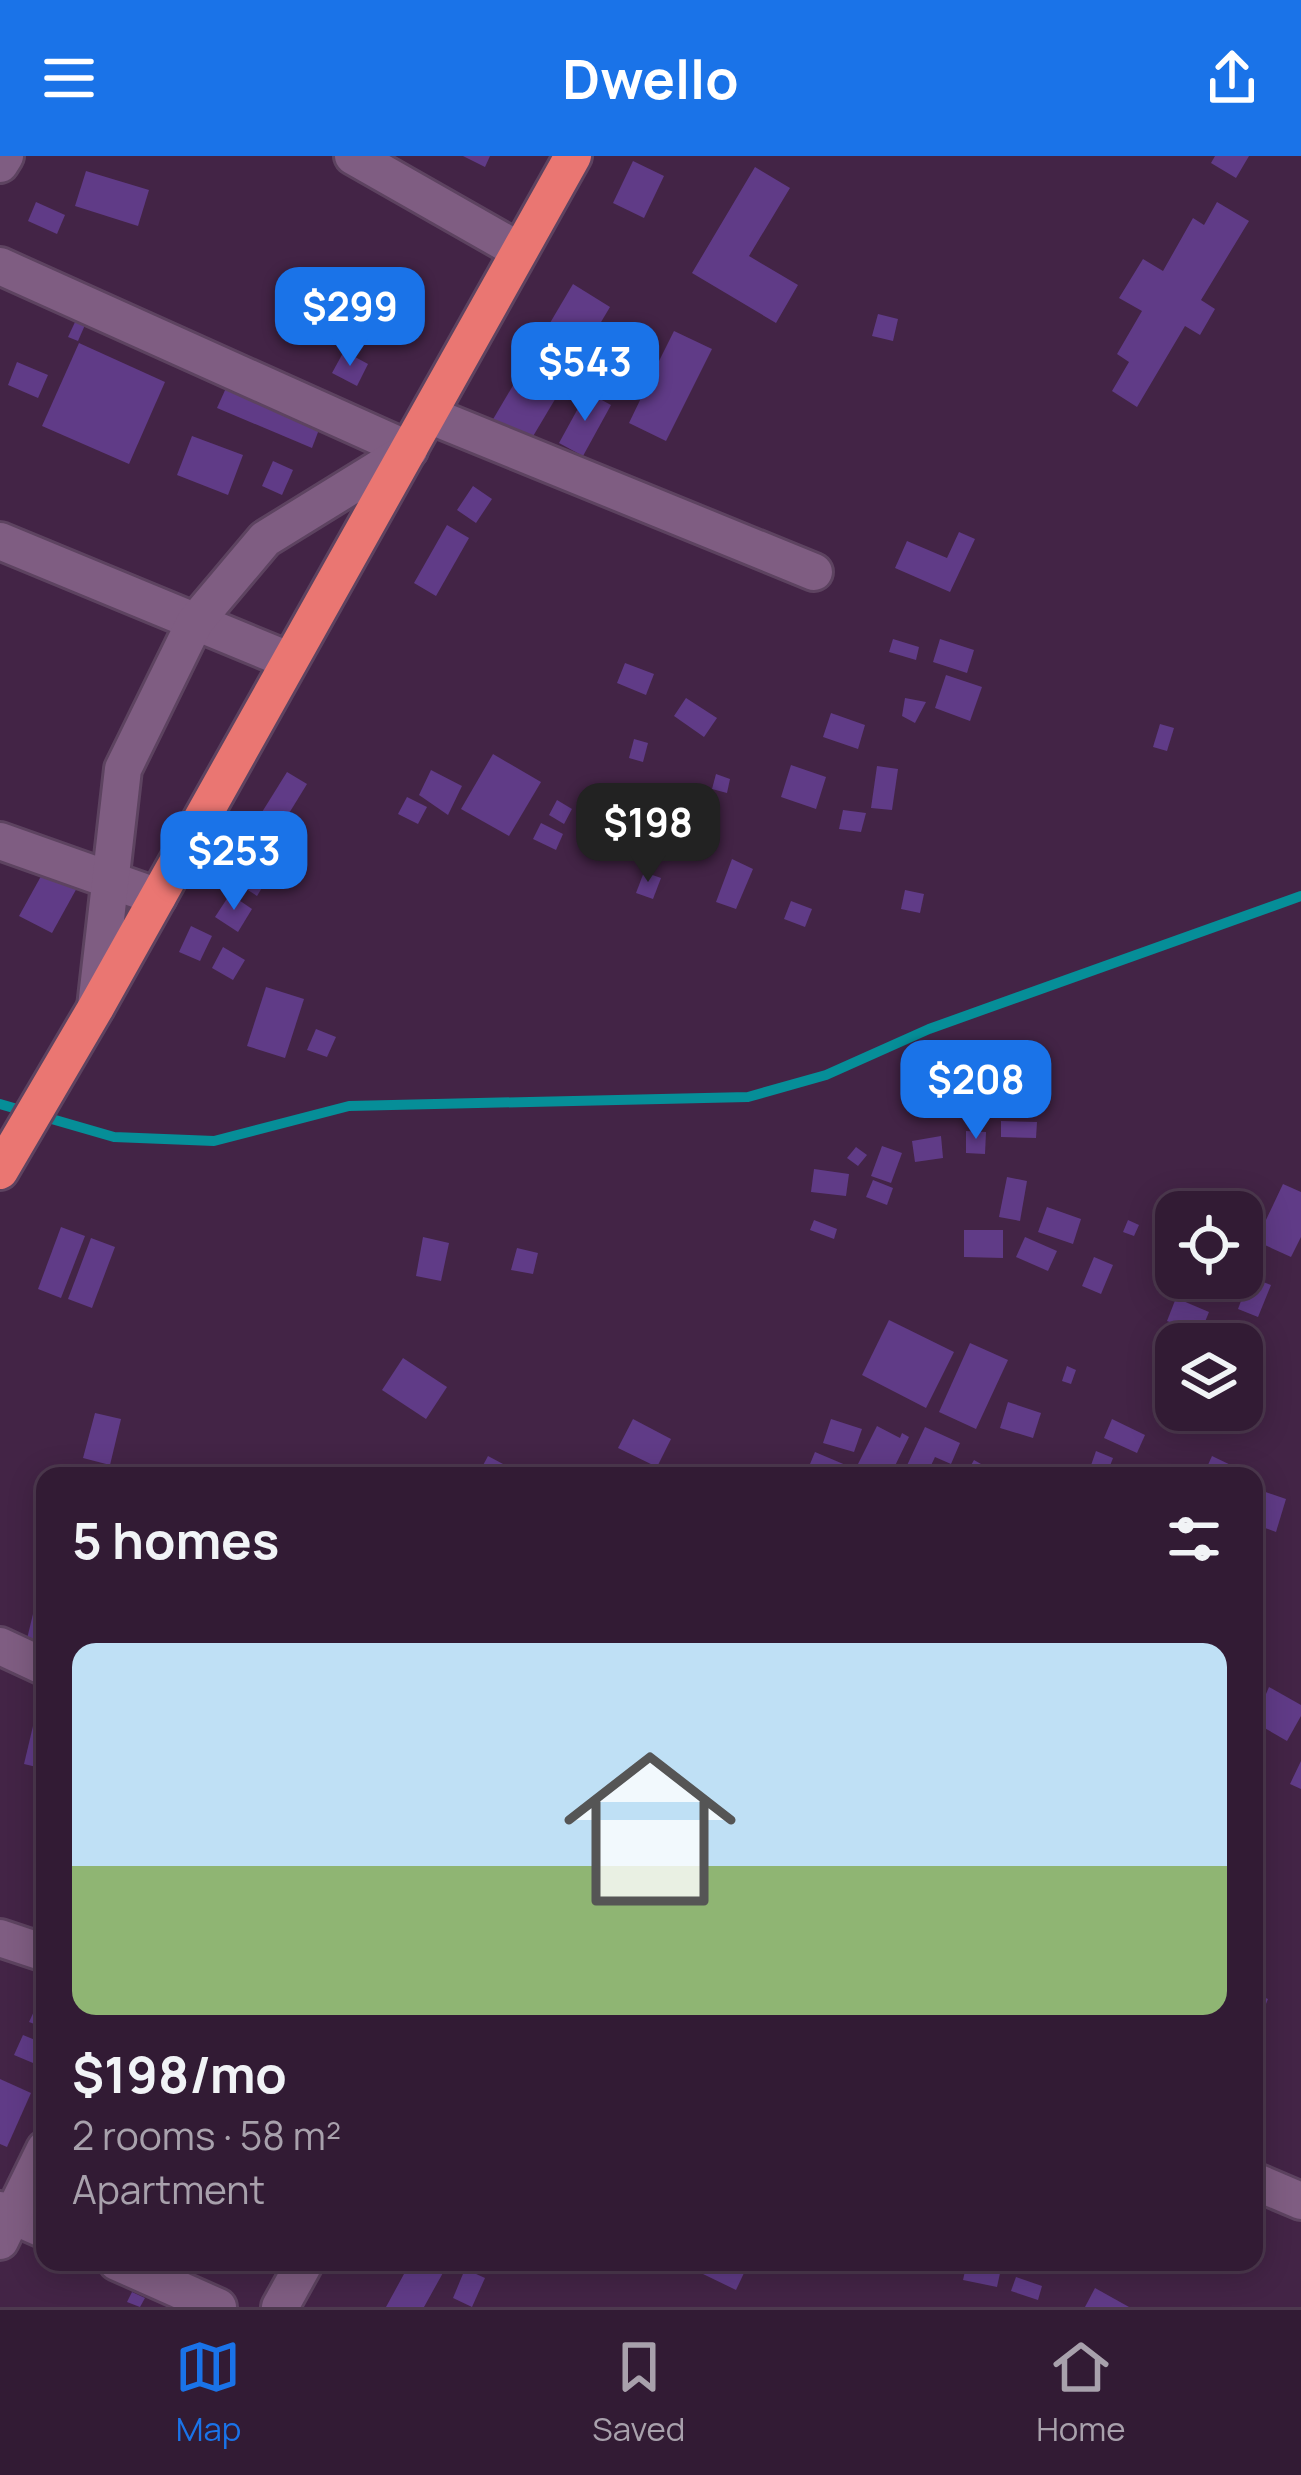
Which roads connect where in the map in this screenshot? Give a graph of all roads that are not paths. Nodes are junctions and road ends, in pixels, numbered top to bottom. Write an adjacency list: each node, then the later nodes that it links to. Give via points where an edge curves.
1 (4, 156): 4 (street)
2 (353, 156): 5 (street)
3 (573, 156): 5 (highway)
4 (0, 164)
5 (518, 250): 7 (highway)
6 (0, 266): 8 (street)
7 (429, 415): 8 (highway); 10 (street)
8 (409, 450): 11 (street, via 265,539); 12 (highway)
9 (0, 541): 11 (street)
10 (814, 572)
11 (195, 622): 12 (street); 14 (street, via 123,769)
12 (288, 660): 15 (highway)
13 (0, 841): 14 (street)
14 (110, 881): 15 (street); 16 (street)
15 (158, 897): 16 (highway)
16 (95, 1009): 17 (highway)
17 (8, 1158)
18 (0, 1646): 19 (street)
19 (36, 1663)
20 (0, 1938): 21 (street)
21 (36, 1950)
22 (36, 2165): 25 (street)
23 (1263, 2184): 24 (street)
24 (1301, 2201)
25 (4, 2222): 26 (street)
26 (36, 2228)
27 (137, 2271): 29 (street)
28 (299, 2271): 30 (street)
29 (218, 2307)
30 (280, 2307)

